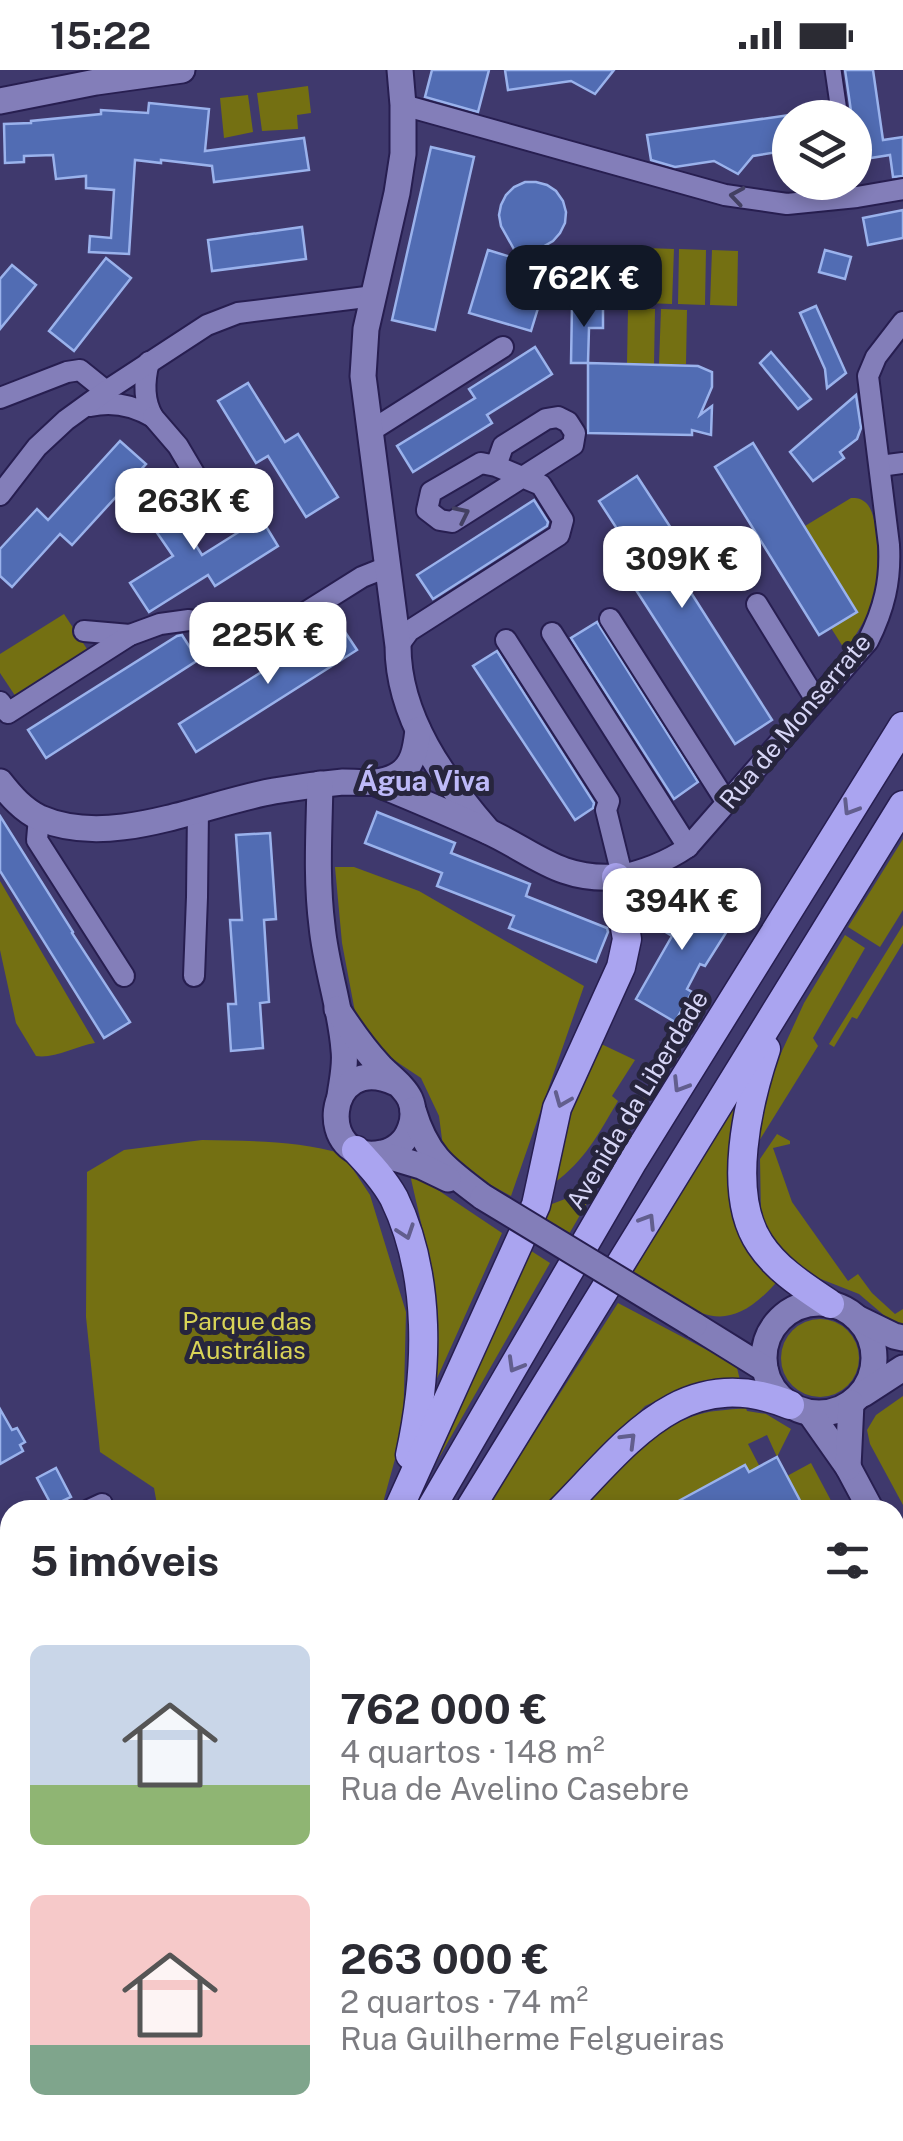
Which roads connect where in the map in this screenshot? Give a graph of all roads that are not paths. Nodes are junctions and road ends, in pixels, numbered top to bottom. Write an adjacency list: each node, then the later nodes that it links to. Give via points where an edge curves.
1 (182, 70): 5 (street)
2 (400, 70): 6 (street, Rua de Monserrate)
3 (834, 70): 4 (street)
4 (838, 100)
5 (0, 101)
6 (403, 105): 9 (street, one-way to 6, via 787,204 725,195); 10 (street, Rua de Monserrate, via 403,154)
7 (903, 189): 8 (street)
8 (872, 190)
9 (805, 200)
10 (374, 296): 13 (street, via 238,313); 18 (street, Rua de Monserrate, via 363,376)
11 (903, 322): 21 (street, Rua de Monserrate, via 871,366 868,384)
12 (502, 347): 18 (street)
13 (149, 362): 14 (street); 17 (street, via 145,392)
14 (106, 391): 15 (street, via 80,370); 16 (street)
15 (0, 398)
16 (78, 411): 17 (street, via 112,403); 23 (street, via 37,447)
17 (153, 417): 24 (street)
18 (369, 432): 25 (street, Rua de Monserrate)
19 (903, 463): 21 (street)
20 (496, 466): 22 (street); 22 (street, via 502,446 546,418 568,422 572,445); 22 (street, one-way to 22, via 482,463 431,492 428,510 452,522)
21 (880, 466): 35 (street, Rua de Monserrate, via 887,594 868,641)
22 (524, 477): 33 (street, via 541,486 563,520 559,536 408,631)
23 (0, 495)
24 (214, 507)
25 (387, 566): 30 (street); 33 (street, Rua de Monserrate)
26 (757, 604): 35 (street)
27 (610, 619): 42 (street)
28 (84, 631): 31 (street)
29 (552, 633): 47 (street)
30 (268, 634): 31 (street, via 188,620); 34 (street)
31 (130, 635): 36 (street, via 8,713)
32 (506, 640): 48 (street, via 609,801)
33 (398, 646): 38 (street, Rua de Monserrate, via 398,672)
34 (240, 653)
35 (816, 700): 42 (street, Rua de Monserrate)
36 (0, 702)
37 (903, 726): 69 (highway, Avenida da Liberdade, one-way to 69, via 633,1161)
38 (418, 730): 40 (street, via 406,768); 46 (street, Rua de Monserrate)
39 (0, 782): 45 (street)
40 (376, 783): 41 (street, Rua de Monserrate); 46 (street, Rua de Monserrate)
41 (320, 784): 44 (street, Rua de Monserrate); 52 (street, via 318,889)
42 (727, 803): 47 (street, Rua de Monserrate)
43 (903, 806): 49 (highway)
44 (198, 809): 45 (street, Rua de Monserrate, via 107,828); 51 (street)
45 (39, 817): 50 (street, via 37,840)
46 (488, 831): 48 (street, Rua de Monserrate, via 572,874)
47 (688, 846): 48 (street, Rua de Monserrate, via 652,868)
48 (619, 876): 68 (highway, one-way to 68, via 628,939 621,967 557,1108 536,1205)
49 (811, 955): 58 (highway, via 755,1084 744,1186 759,1243 795,1279); 70 (highway, one-way to 49)
50 (124, 976)
51 (194, 976)
52 (337, 1009): 53 (street); 54 (street, via 344,1051)
53 (396, 1083): 54 (street, via 359,1079); 55 (street)
54 (340, 1096): 56 (street, via 340,1135)
55 (413, 1108): 56 (street, via 402,1142); 57 (street, via 431,1152)
56 (368, 1152): 57 (street, via 421,1166); 67 (highway, one-way to 67, via 394,1198 419,1276 421,1392)
57 (484, 1197): 59 (street, bridge)
58 (843, 1310): 60 (street, via 798,1308); 61 (street); 64 (street, via 867,1330 873,1347 869,1382)
59 (694, 1325): 60 (street, via 734,1333); 63 (street)
60 (773, 1328): 63 (street)
61 (903, 1338)
62 (903, 1368): 64 (street)
63 (765, 1370): 65 (street, via 778,1396)
64 (855, 1400): 65 (street, via 838,1410); 66 (street)
65 (800, 1409): 66 (street); 71 (highway, one-way to 65, via 639,1430 670,1409 751,1392)
66 (848, 1467): 72 (street)
67 (399, 1500)
68 (402, 1500)
69 (436, 1500)
70 (474, 1500)
71 (571, 1500)
72 (866, 1500)

